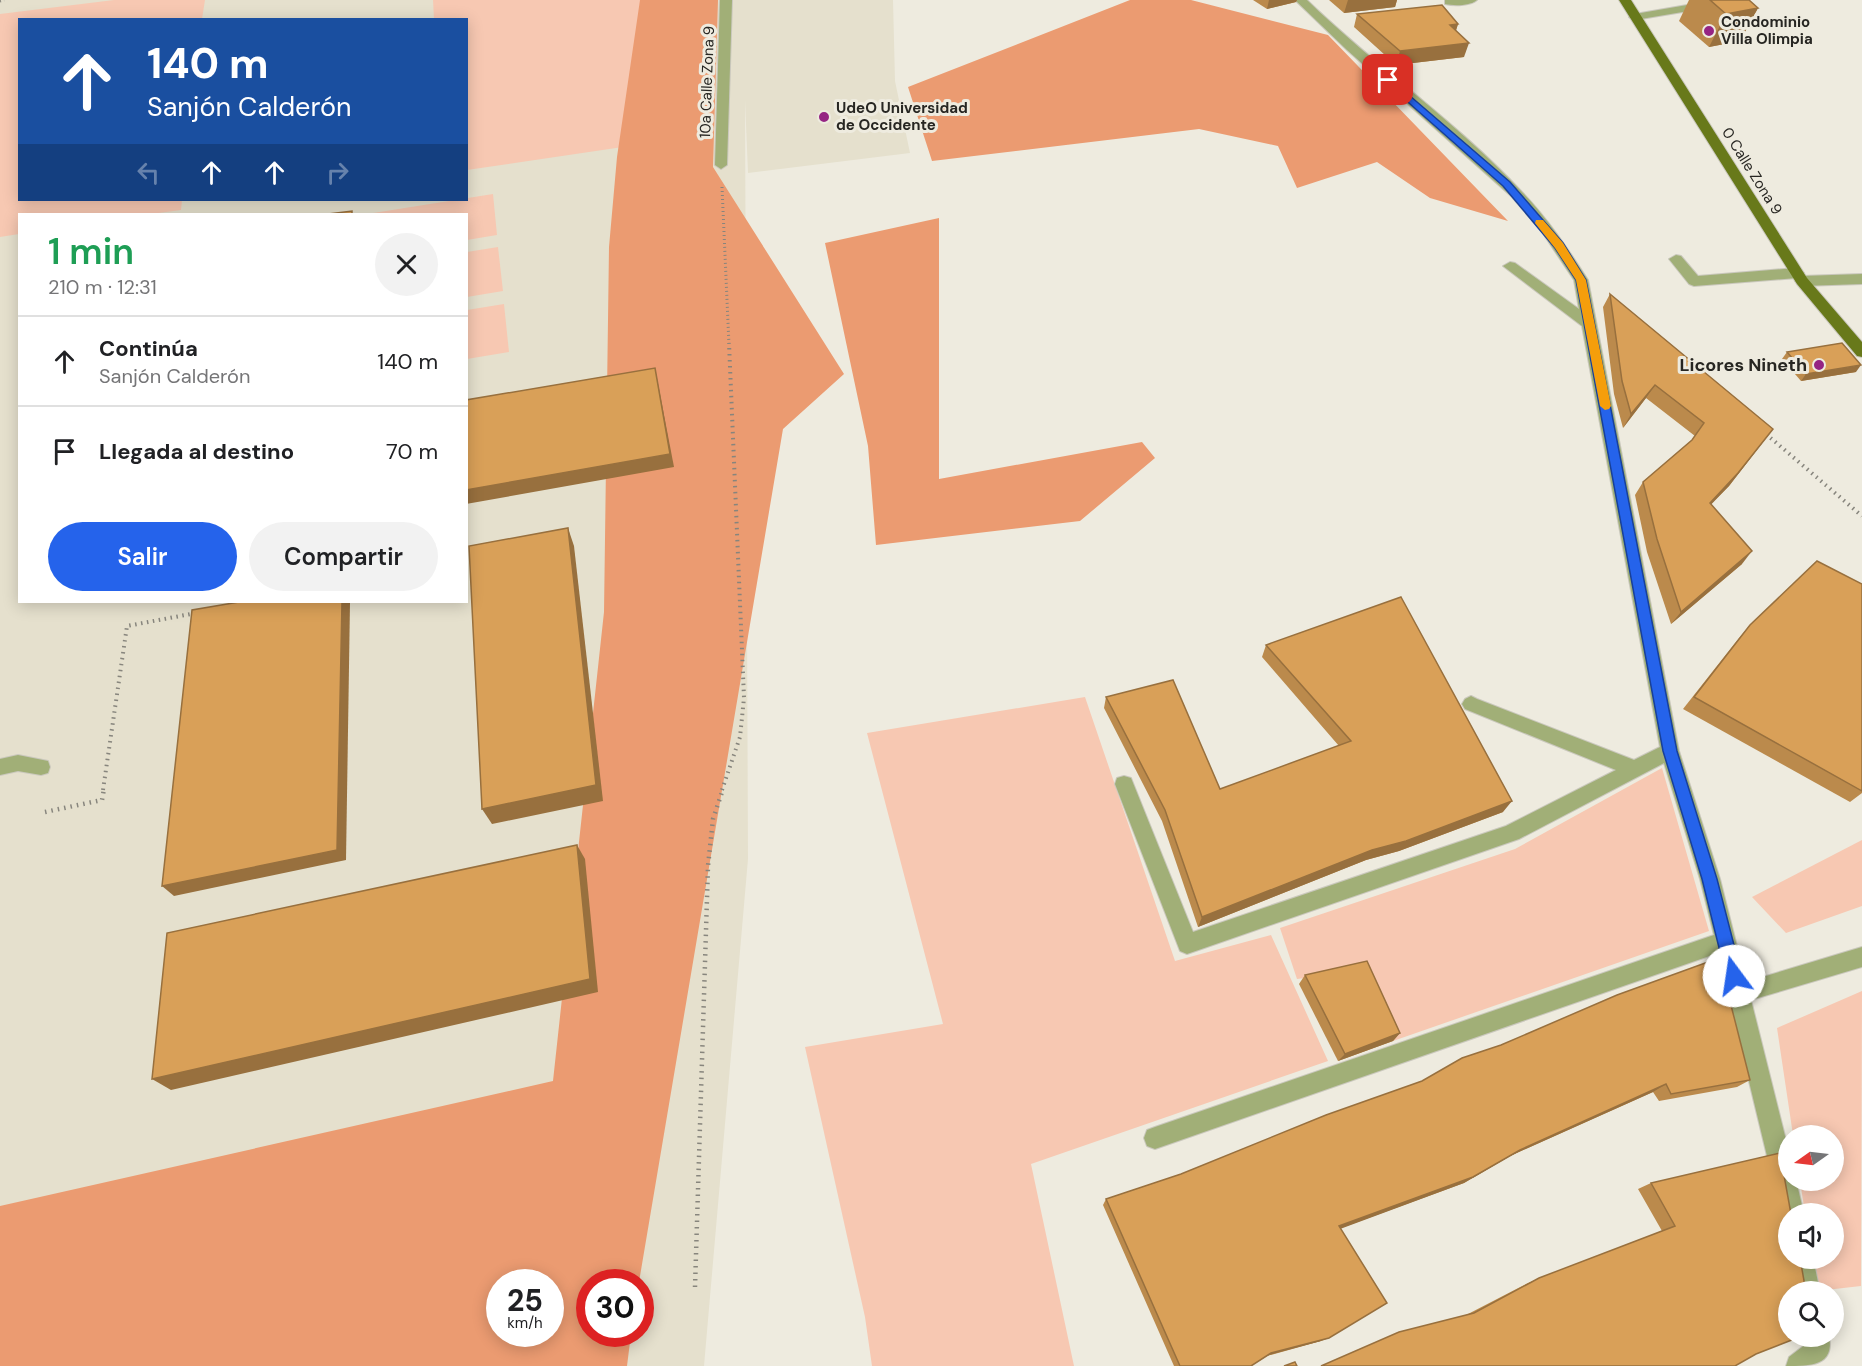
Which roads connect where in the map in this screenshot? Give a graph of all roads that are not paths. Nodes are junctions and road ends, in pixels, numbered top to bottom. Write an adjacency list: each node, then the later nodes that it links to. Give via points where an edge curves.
1 (726, 0): 8 (street, 10a Calle Zona 9)
2 (1301, 0): 13 (street, via 1507,184 1559,246 1581,280)
3 (1472, 0): 6 (street)
4 (1625, 0): 7 (main road, 0 Calle Zona 9)
5 (1736, 0): 7 (street)
6 (1449, 2)
7 (1635, 17): 11 (main road, 0 Calle Zona 9)
8 (721, 165)
9 (1676, 259): 11 (street, via 1694,281)
10 (1510, 266): 13 (street)
11 (1799, 277): 12 (street); 14 (main road, 0 Calle Zona 9)
12 (1862, 279)
13 (1590, 324): 16 (street)
14 (1862, 352)
15 (1471, 704): 19 (street)
16 (1670, 751): 19 (street); 21 (street)
17 (0, 767): 18 (street, via 18,763)
18 (41, 767)
19 (1635, 769): 20 (street, via 1512,833 1187,944)
20 (1124, 784)
21 (1725, 941): 23 (street); 24 (street)
22 (1862, 957): 23 (street)
23 (1738, 994): 25 (street)
24 (1155, 1138)
25 (1789, 1203)
26 (1819, 1347): 27 (street)
27 (1798, 1366)

